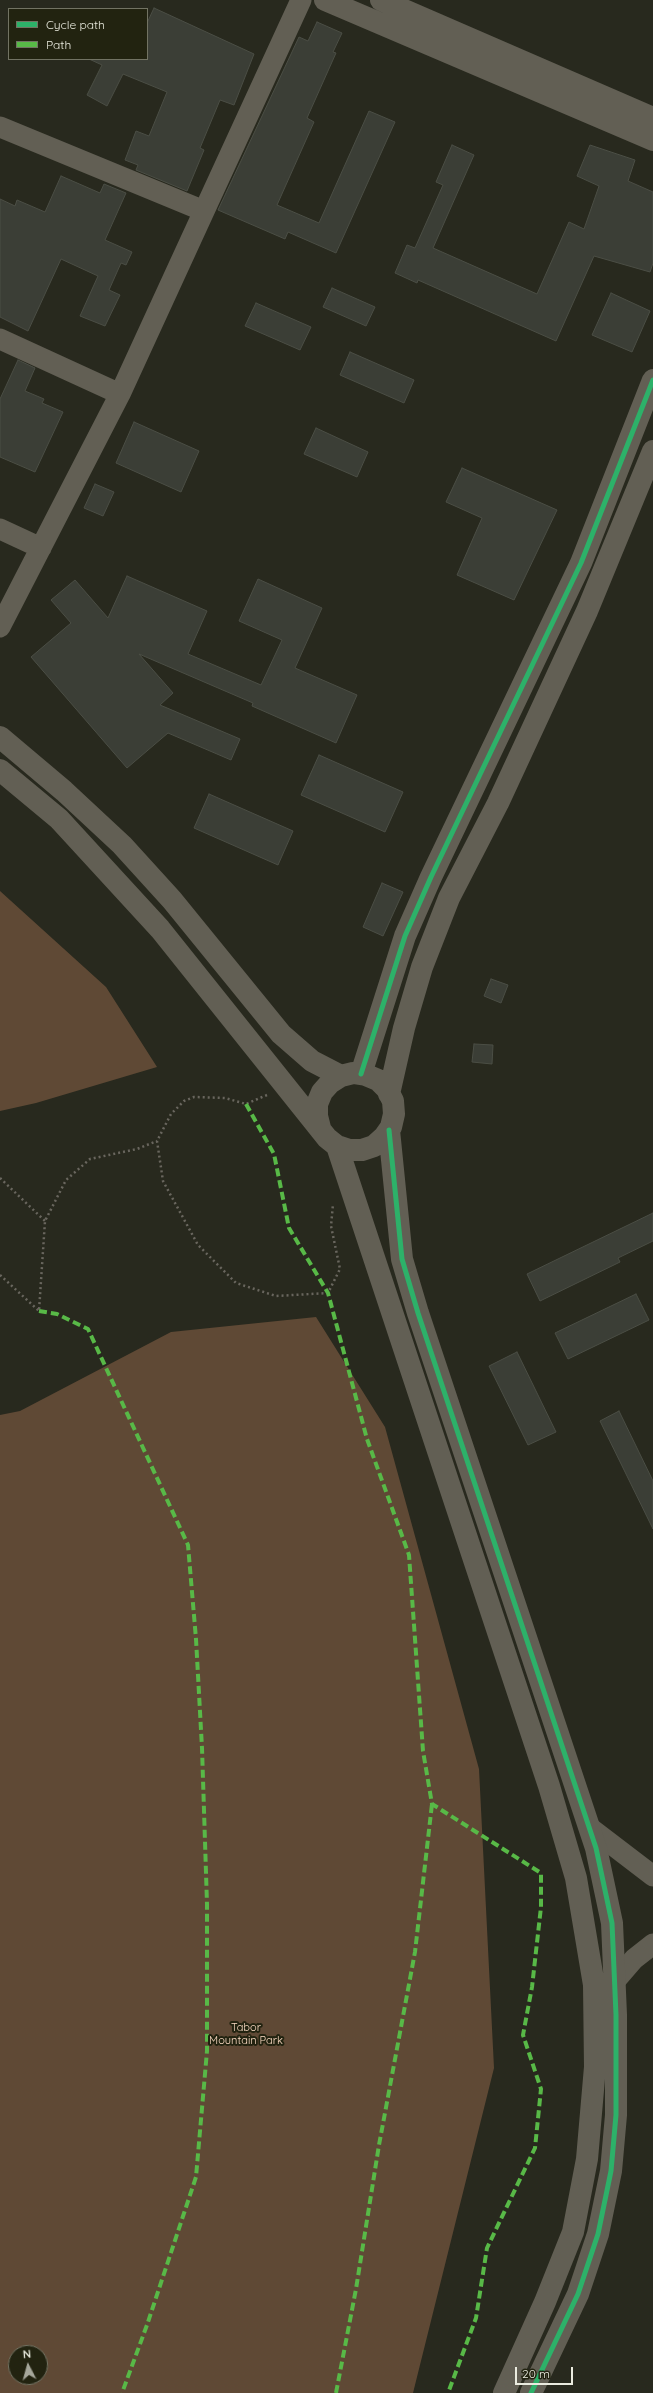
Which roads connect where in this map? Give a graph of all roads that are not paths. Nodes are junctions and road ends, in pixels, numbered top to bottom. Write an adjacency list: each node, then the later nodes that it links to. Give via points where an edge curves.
1 (301, 0): 7 (street)
2 (325, 0): 6 (street)
3 (382, 0): 4 (street)
4 (653, 118)
5 (0, 127): 7 (street)
6 (653, 140)
7 (204, 211): 10 (street)
8 (0, 339): 10 (street)
9 (653, 380): 17 (street, via 581,563 431,877 405,936)
10 (120, 394): 13 (street)
11 (653, 450): 18 (street, via 587,611 498,803 449,898 422,967 404,1028)
12 (0, 530): 13 (street)
13 (41, 548): 14 (street)
14 (0, 626)
15 (0, 737): 17 (street, via 122,845 172,900 281,1034 312,1061)
16 (0, 770): 19 (street, via 59,819 140,907 214,994)
17 (351, 1075): 18 (street, via 378,1080); 19 (street, via 330,1083 320,1098 317,1116)
18 (389, 1094): 20 (street, via 394,1114)
19 (320, 1128): 21 (street)
20 (389, 1130): 21 (street, via 374,1146 362,1150 349,1150); 22 (street, via 402,1259 420,1321)
21 (337, 1146): 26 (street, via 549,1786 576,1878 594,1985 595,2067 587,2159 573,2232)
22 (589, 1827): 23 (street); 25 (street, via 612,1923)
23 (653, 1876)
24 (653, 1944): 25 (street)
25 (615, 1981): 27 (street, via 616,2115 608,2185 598,2234 578,2294)
26 (504, 2393)
27 (531, 2393)

